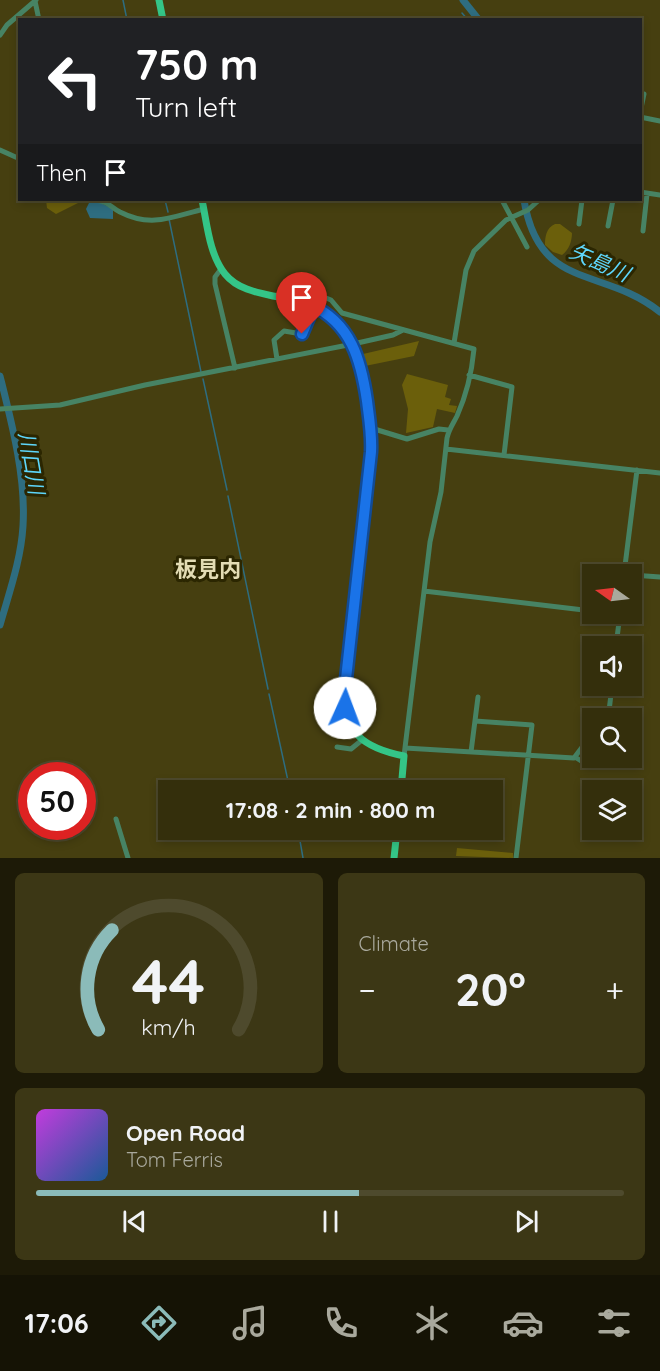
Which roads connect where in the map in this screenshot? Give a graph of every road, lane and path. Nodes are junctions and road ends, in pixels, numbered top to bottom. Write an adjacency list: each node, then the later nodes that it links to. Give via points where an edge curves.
1 (36, 0): 3 (street); 5 (street)
2 (159, 0): 4 (main road)
3 (39, 18)
4 (163, 18)
5 (0, 35)
6 (644, 94): 7 (street)
7 (642, 103)
8 (642, 117): 9 (street)
9 (660, 121)
10 (0, 150): 11 (street)
11 (18, 158)
12 (644, 193): 13 (street); 24 (street)
13 (660, 195)
14 (102, 201): 20 (street, via 148,222)
15 (202, 201): 20 (main road)
16 (502, 201): 21 (street)
17 (537, 201): 21 (street, via 525,212)
18 (582, 201): 22 (street)
19 (613, 201): 23 (street)
20 (204, 209): 26 (main road)
21 (510, 217): 25 (street); 29 (street, via 476,248 469,262)
22 (579, 224)
23 (608, 226)
24 (643, 231)
25 (527, 247)
26 (221, 269): 27 (main road, via 245,288); 32 (street, via 215,284)
27 (311, 305): 28 (street, via 317,298 326,297 342,313); 30 (main road, via 333,318); 31 (street, via 302,334 284,331 274,340)
28 (404, 330): 29 (street); 30 (street)
29 (454, 343): 33 (street, via 474,349)
30 (353, 344): 31 (street); 35 (main road, via 363,372)
31 (277, 359): 32 (street)
32 (235, 368): 34 (street, via 60,405)
33 (469, 375): 36 (street, via 457,416); 38 (street, via 512,387)
34 (0, 409)
35 (371, 428): 36 (street, via 407,439); 48 (main road, via 344,699 348,718)
36 (448, 430): 37 (street)
37 (446, 449): 38 (street); 44 (street)
38 (504, 455): 39 (street)
39 (637, 470): 40 (street); 41 (street)
40 (660, 473)
41 (625, 564)
42 (642, 576): 43 (street)
43 (660, 577)
44 (424, 591): 45 (street); 51 (street)
45 (582, 610)
46 (478, 697): 47 (street)
47 (475, 721): 52 (street); 53 (street, via 531,725)
48 (363, 740): 49 (street, via 351,748); 51 (main road, via 377,750)
49 (337, 747)
50 (582, 748): 54 (street)
51 (405, 752): 52 (street); 56 (main road)
52 (471, 752): 53 (street)
53 (528, 755): 54 (street); 61 (street)
54 (575, 757): 55 (street)
55 (582, 761)
56 (402, 780)
57 (116, 819): 59 (street)
58 (396, 840): 60 (main road)
59 (128, 858)
60 (394, 858)
61 (516, 858)

